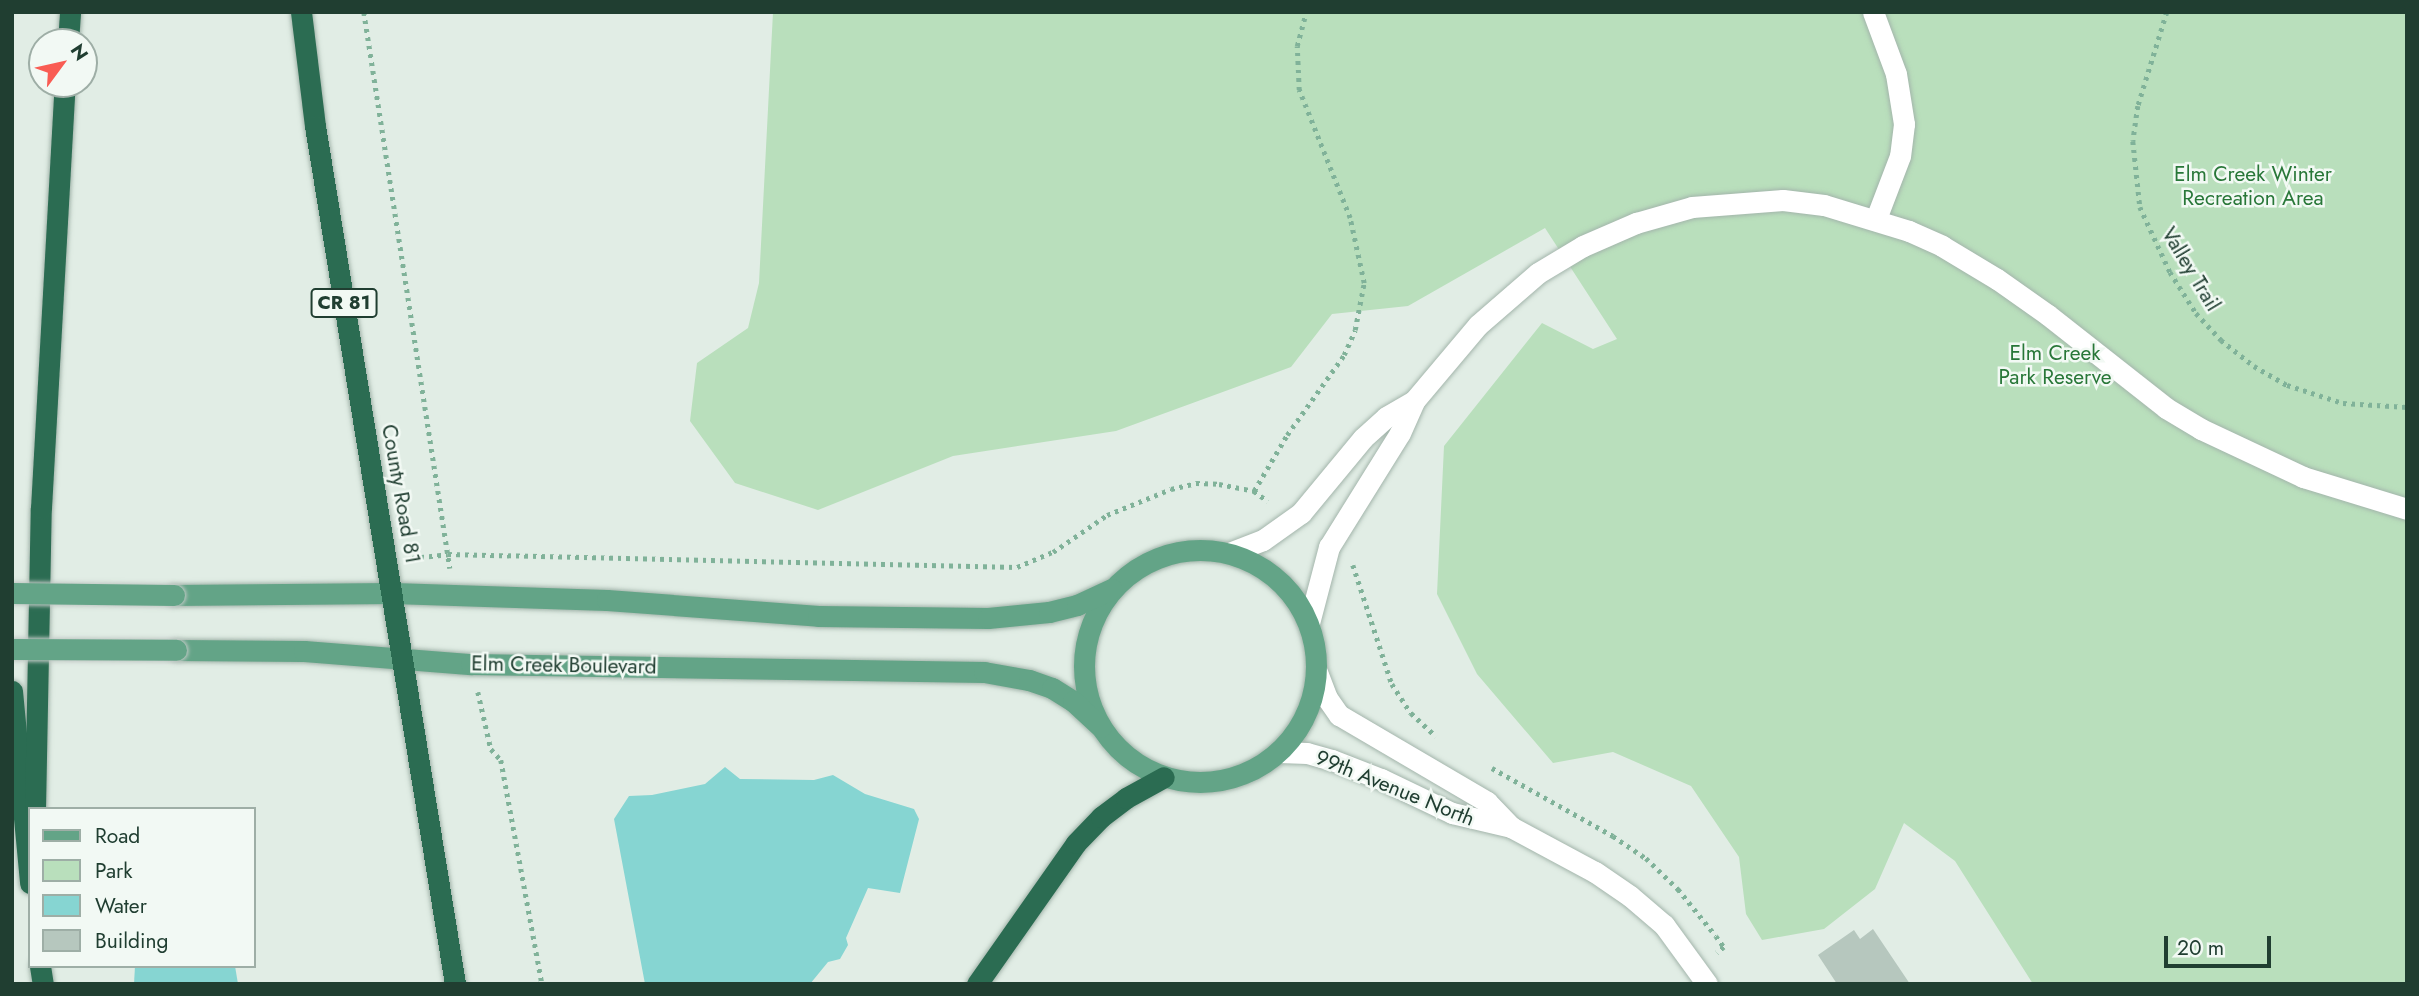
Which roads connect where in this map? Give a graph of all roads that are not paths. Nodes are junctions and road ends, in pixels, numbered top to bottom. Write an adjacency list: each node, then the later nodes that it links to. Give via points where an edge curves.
1 (301, 12): 10 (highway, County Road 81 / CR 81, via 317,139)
2 (1873, 12): 4 (street, via 1896,74 1904,124 1900,156)
3 (64, 98): 19 (highway, via 41,508)
4 (1876, 219): 5 (street, via 1783,200 1692,206 1636,223 1583,246 1538,274 1478,325); 6 (street, via 1942,246 1997,279 2166,408 2201,429 2303,477)
5 (1414, 401): 7 (street, via 1363,438 1301,513 1263,540); 11 (street, via 1400,433 1329,547)
6 (2407, 509)
7 (1229, 553): 8 (main road, via 1196,549 1165,554 1136,568); 11 (main road, via 1255,563 1277,579 1296,599)
8 (1111, 589): 10 (main road, via 1049,612 988,618 818,616 607,600); 16 (main road, via 1092,620 1084,656 1086,693)
9 (12, 593): 10 (main road, bridge)
10 (393, 593): 13 (highway, County Road 81 / CR 81)
11 (1308, 624): 14 (main road)
12 (12, 649): 13 (main road, Elm Creek Boulevard, bridge, via 304,651)
13 (403, 661): 16 (main road, Elm Creek Boulevard, via 984,672 1052,688); 23 (highway, County Road 81 / CR 81)
14 (1317, 672): 17 (main road, via 1298,729); 20 (street, 99th Avenue North, via 1339,715 1487,802)
15 (12, 691): 21 (highway)
16 (1101, 727): 18 (main road, via 1139,766)
17 (1279, 752): 18 (main road, via 1254,769 1225,780 1195,783); 20 (street, 99th Avenue North, via 1332,760 1452,813)
18 (1164, 777): 24 (highway, via 1126,798 1076,843)
19 (35, 807)
20 (1511, 827): 22 (street, 99th Avenue North, via 1630,896 1664,925)
21 (28, 862)
22 (1702, 976)
23 (455, 984)
24 (977, 984)

